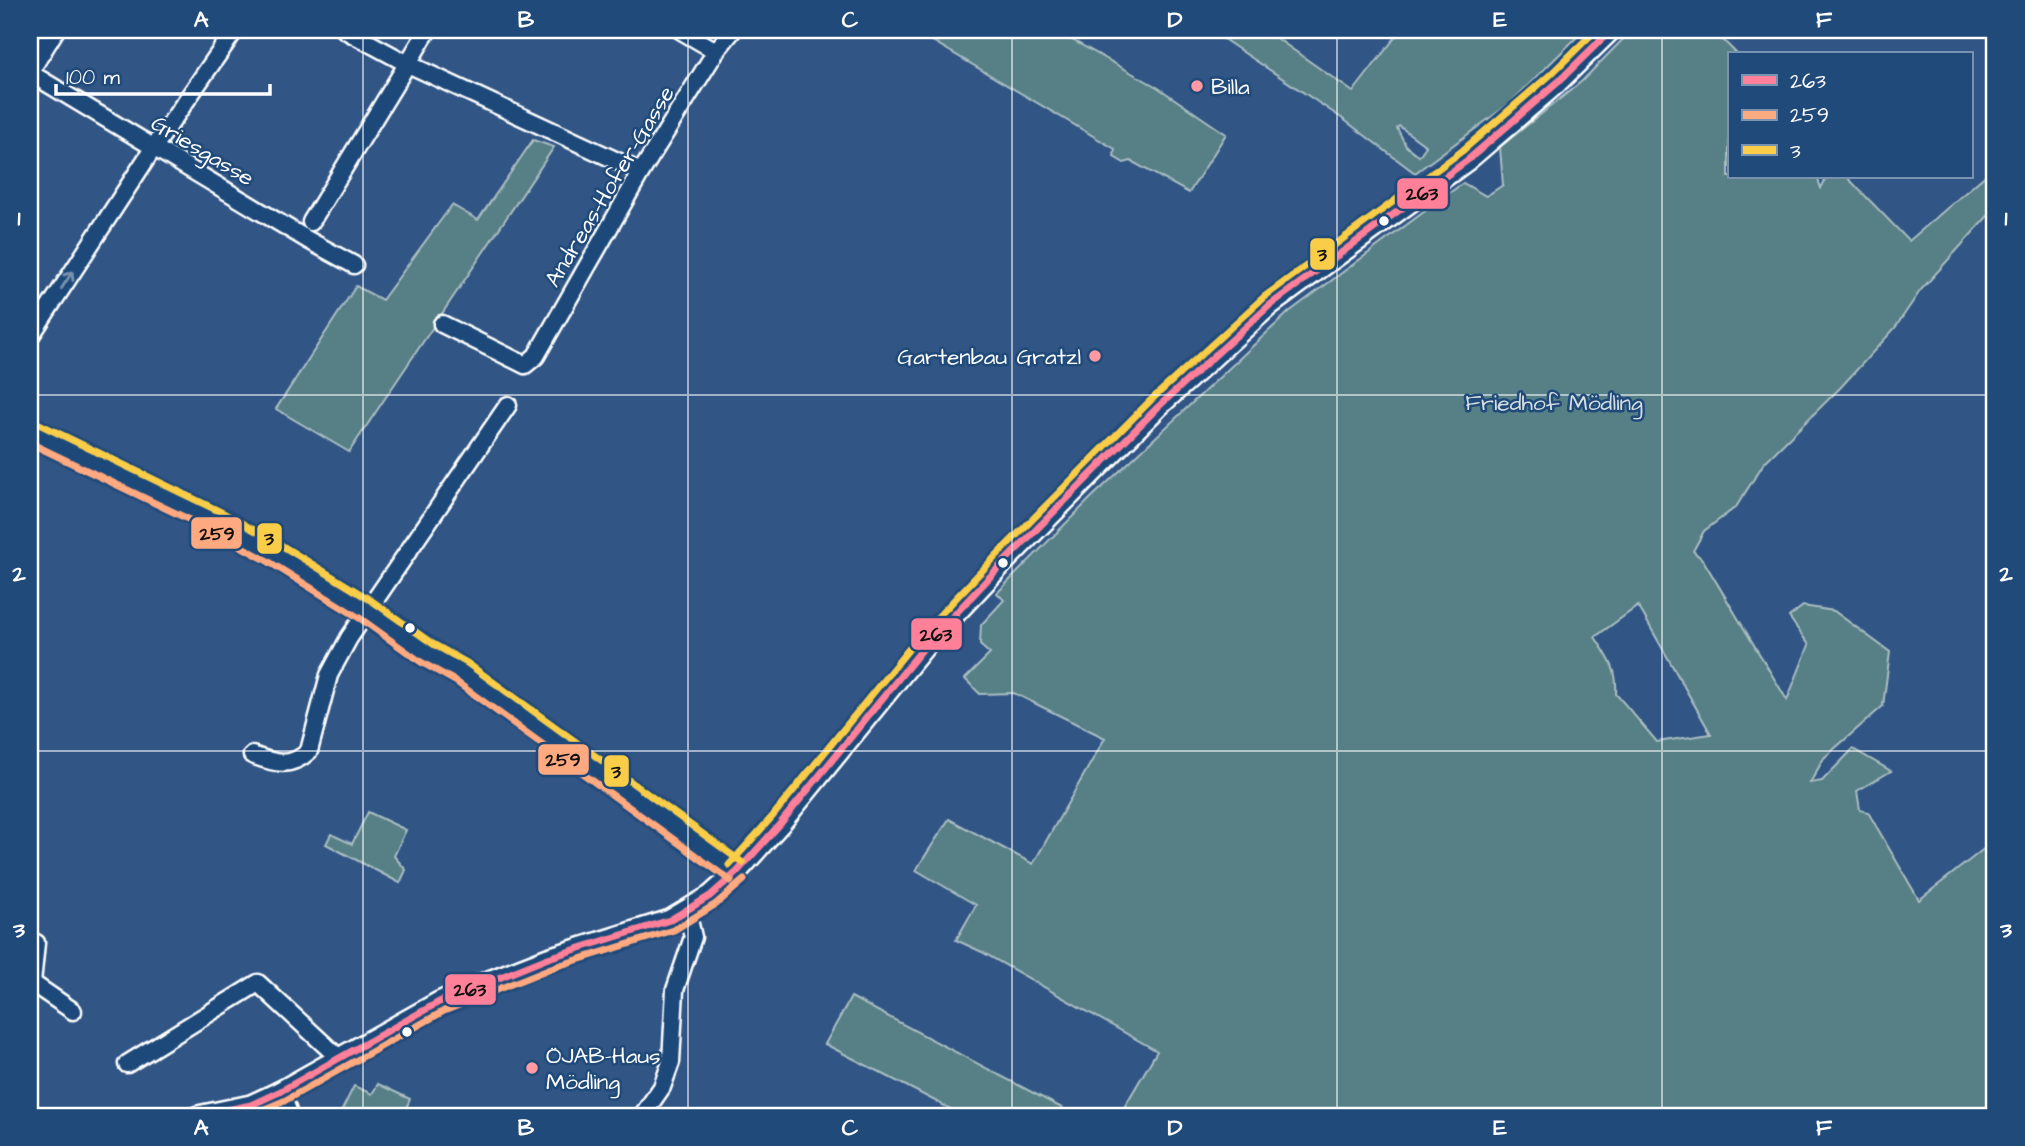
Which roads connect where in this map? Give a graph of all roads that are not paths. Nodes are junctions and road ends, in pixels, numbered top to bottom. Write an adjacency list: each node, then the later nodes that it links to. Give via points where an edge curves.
1 (54, 30): 10 (street)
2 (235, 30): 11 (street)
3 (345, 30): 9 (street)
4 (428, 30): 9 (street)
5 (680, 30): 8 (street)
6 (733, 30): 8 (street, Andreas-Hofer-Gasse)
7 (1611, 30): 21 (street, via 1469,159 1270,305 1158,407 925,646)
8 (716, 51): 12 (street, Andreas-Hofer-Gasse)
9 (408, 64): 12 (street); 13 (street)
10 (30, 71): 11 (street, Griesgasse)
11 (154, 148): 14 (street, Griesgasse); 16 (street, one-way to 11)
12 (641, 172): 15 (street, Andreas-Hofer-Gasse, via 536,356 525,365)
13 (311, 222)
14 (354, 265)
15 (442, 324)
16 (30, 337)
17 (508, 405): 19 (street)
18 (30, 431): 19 (street, via 220,523)
19 (367, 610): 20 (street, via 329,675 309,751 291,762 275,763); 21 (street, via 461,672)
20 (253, 755)
21 (737, 872): 22 (street)
22 (687, 911): 25 (street, via 466,990); 30 (street, via 693,937 676,990 671,1062 662,1087)
23 (30, 940): 24 (street, via 36,943 32,983)
24 (73, 1011)
25 (339, 1058): 26 (street, via 258,983); 27 (street)
26 (127, 1064)
27 (279, 1092): 28 (street, via 251,1105); 29 (street)
28 (198, 1116)
29 (285, 1116)
30 (642, 1116)

